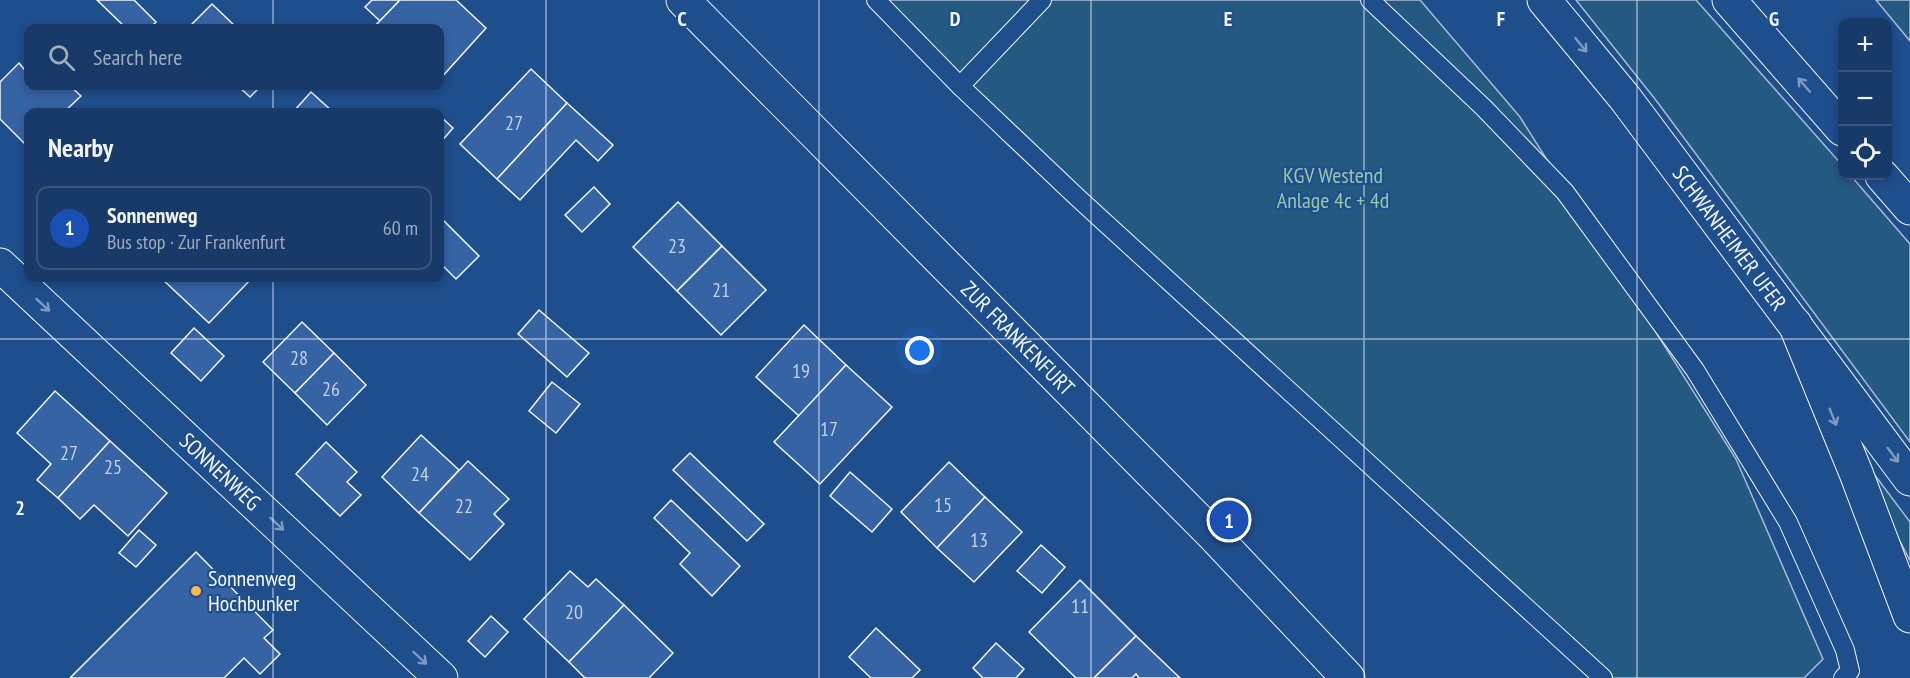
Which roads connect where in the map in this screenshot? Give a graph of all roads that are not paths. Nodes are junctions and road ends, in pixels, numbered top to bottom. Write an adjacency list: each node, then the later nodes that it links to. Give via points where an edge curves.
1 (683, 0): 16 (main road, ZUR FRANKENFURT, via 1215,537)
2 (876, 0): 7 (lane)
3 (1042, 0): 7 (lane)
4 (1370, 0): 18 (lane, via 1484,108 1565,192 1695,370 1788,522 1845,650 1850,671)
5 (1544, 0): 12 (main road, SCHWANHEIMER UFER, one-way to 12, via 1625,99)
6 (1729, 0): 8 (main road, one-way to 6)
7 (960, 86): 17 (lane)
8 (1839, 126)
9 (1886, 180): 10 (main road)
10 (1910, 208)
11 (0, 265): 15 (main road, SONNENWEG, one-way to 15)
12 (1795, 324): 13 (main road, SCHWANHEIMER UFER, one-way to 13); 14 (main road, one-way to 14)
13 (1910, 478)
14 (1910, 616)
15 (441, 678)
16 (1348, 678)
17 (1603, 678)
18 (1843, 678)

